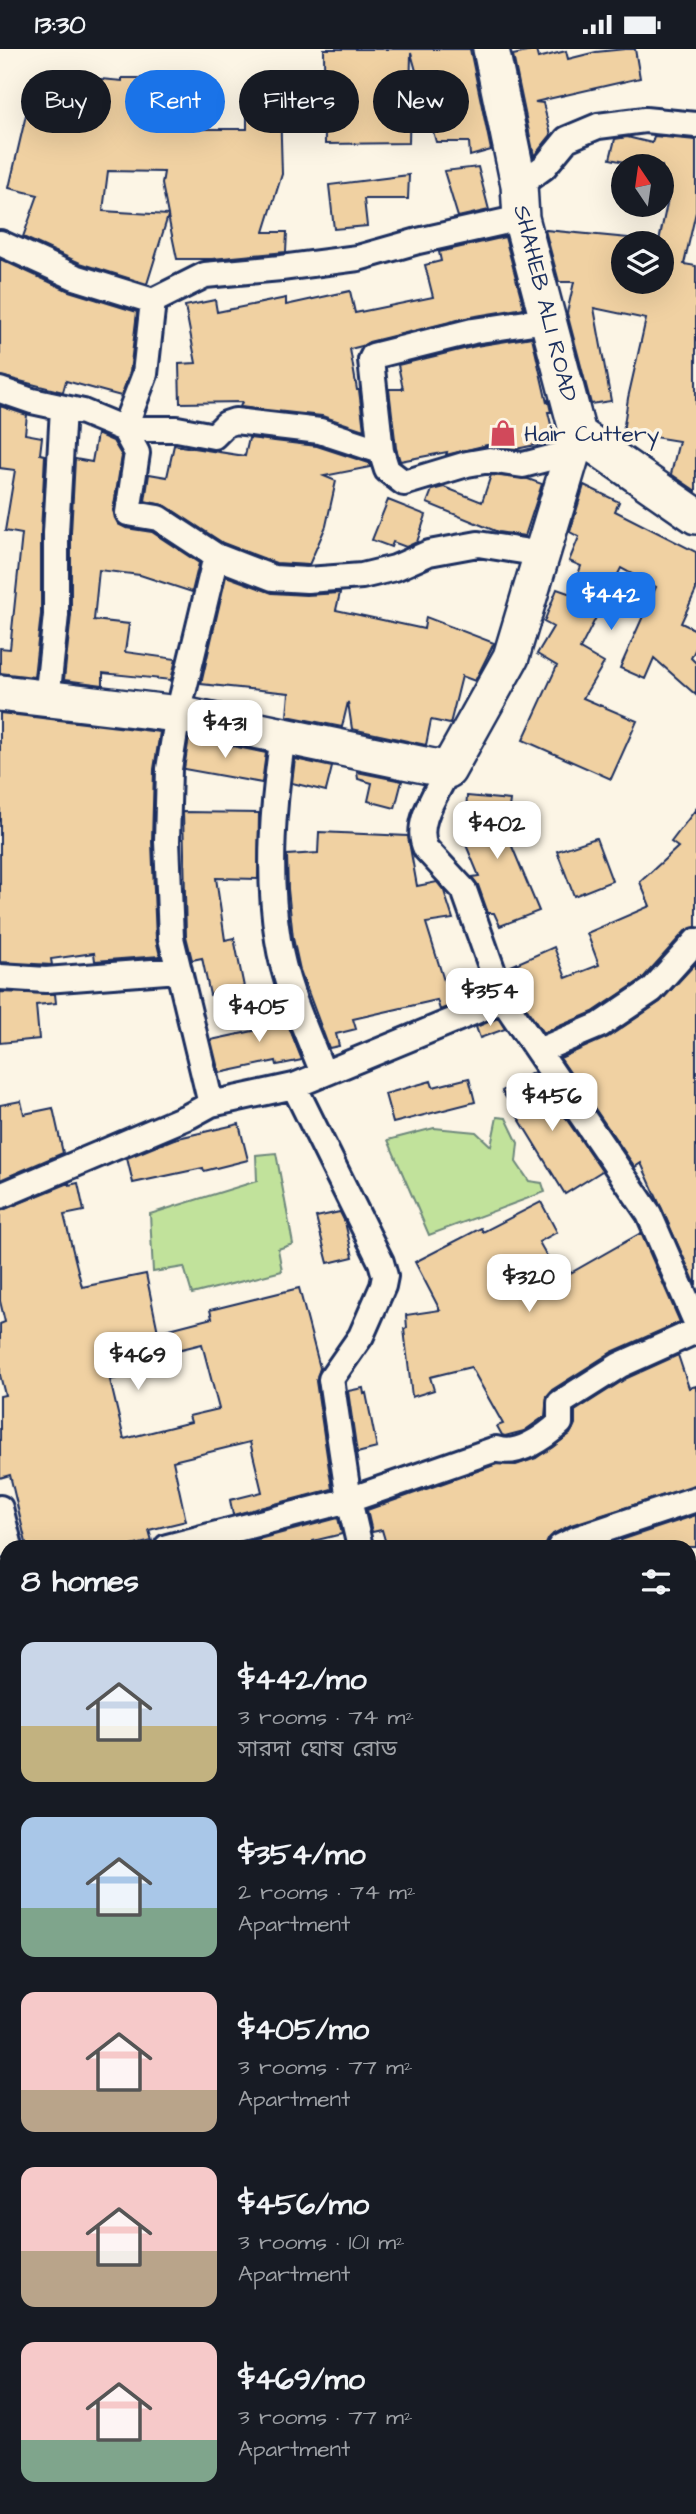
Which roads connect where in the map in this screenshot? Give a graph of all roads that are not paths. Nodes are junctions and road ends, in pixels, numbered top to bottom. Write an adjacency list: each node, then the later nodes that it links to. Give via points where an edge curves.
1 (491, 49): 3 (street, SHAHEB ALI ROAD)
2 (696, 125): 3 (street, via 645,120 598,126 567,139)
3 (520, 202): 5 (street, via 418,241 358,258 205,275); 6 (street, SHAHEB ALI ROAD)
4 (0, 243): 5 (street, via 75,277)
5 (153, 301): 9 (street, via 145,374)
6 (547, 320): 10 (street, SHAHEB ALI ROAD); 11 (street, via 473,331 373,356)
7 (0, 390): 8 (street)
8 (63, 408): 9 (street); 16 (street, via 56,615)
9 (124, 429): 11 (street, via 177,429 214,436 226,423 235,421 320,431); 14 (street, via 137,453 128,513 158,518)
10 (575, 443): 11 (street, via 523,465 490,460 404,483 387,470); 12 (street); 13 (street)
11 (381, 451)
12 (696, 516)
13 (542, 554): 14 (street, via 478,544 453,547 362,576 318,580 274,578); 19 (street, via 511,657)
14 (216, 556): 17 (street)
15 (0, 693): 16 (street)
16 (47, 700): 17 (street)
17 (178, 714): 18 (street); 21 (street, via 169,769 167,841 171,938)
18 (283, 736): 19 (street); 25 (street, via 272,875 278,941 292,994)
19 (448, 770): 23 (street, via 421,826 422,841 464,890)
20 (696, 940): 24 (street, via 652,990 600,1025)
21 (180, 969): 22 (street, via 46,980); 27 (street)
22 (0, 977)
23 (503, 1000): 24 (street); 25 (street)
24 (538, 1051): 29 (street, via 649,1214)
25 (323, 1073): 26 (street)
26 (294, 1086): 27 (street); 32 (street, via 385,1276 361,1336 331,1379)
27 (211, 1104): 28 (street)
28 (0, 1196)
29 (696, 1322)
30 (696, 1331): 32 (street, via 620,1365 560,1403 559,1423 511,1452 496,1449)
31 (696, 1499): 37 (street)
32 (349, 1500): 35 (street); 36 (street)
33 (0, 1508): 34 (street)
34 (8, 1540)
35 (194, 1540)
36 (358, 1540)
37 (574, 1540)

